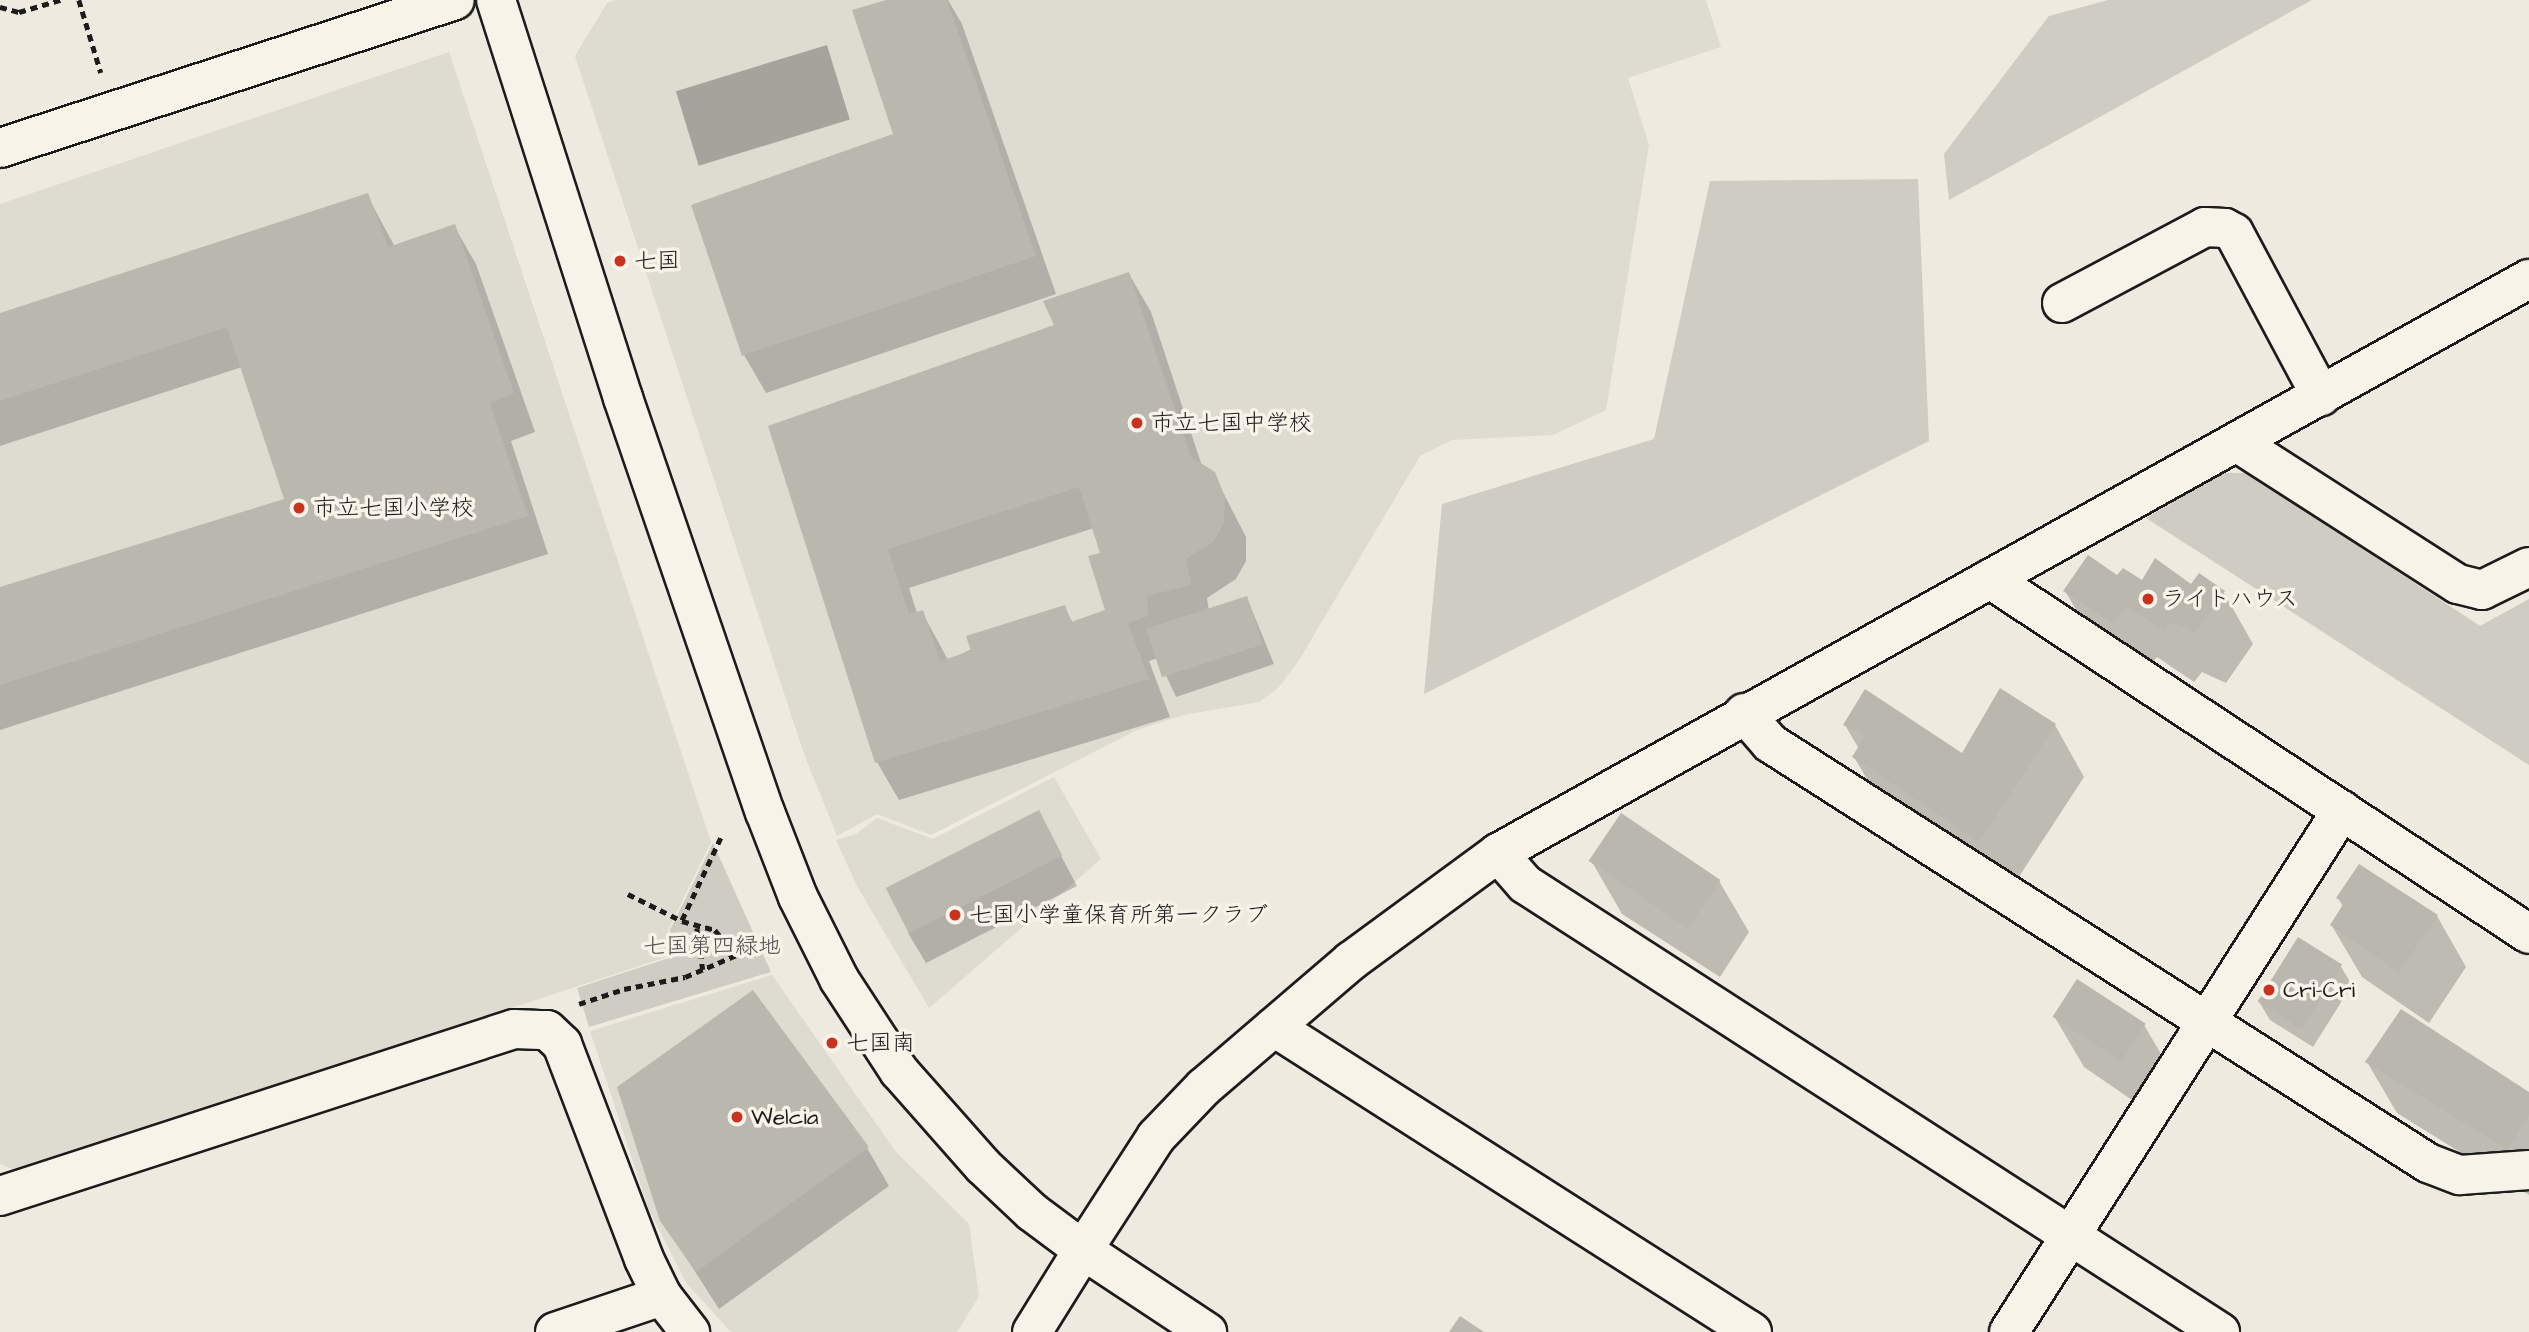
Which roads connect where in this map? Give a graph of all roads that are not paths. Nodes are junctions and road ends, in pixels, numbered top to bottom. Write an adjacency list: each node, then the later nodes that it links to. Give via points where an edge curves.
1 (455, 0): 3 (street)
2 (496, 0): 19 (street, via 623,398 798,897 865,1023 938,1120 1032,1212)
3 (0, 148)
4 (2529, 279): 6 (street)
5 (2062, 303): 6 (street, via 2204,227 2225,228 2234,233)
6 (2322, 396): 7 (street)
7 (2238, 443): 8 (street, via 2458,584 2482,590); 9 (street)
8 (2529, 568)
9 (1990, 579): 10 (street); 11 (street)
10 (1744, 713): 12 (street); 14 (street, via 1770,743)
11 (2342, 810): 13 (street); 14 (street)
12 (1498, 853): 15 (street, via 1400,923); 18 (street, via 1525,884)
13 (2529, 934)
14 (2207, 1022): 16 (street, via 2443,1171 2460,1175); 18 (street)
15 (1274, 1027): 19 (street, via 1204,1087 1156,1138); 25 (street)
16 (2529, 1170)
17 (0, 1196): 20 (street, via 514,1029 547,1030 562,1044 628,1222)
18 (2072, 1238): 26 (street); 27 (street)
19 (1083, 1250): 23 (street); 24 (street)
20 (662, 1296): 21 (street); 22 (street)
21 (555, 1332)
22 (690, 1332)
23 (1032, 1332)
24 (1207, 1332)
25 (1752, 1332)
26 (2009, 1332)
27 (2220, 1332)

